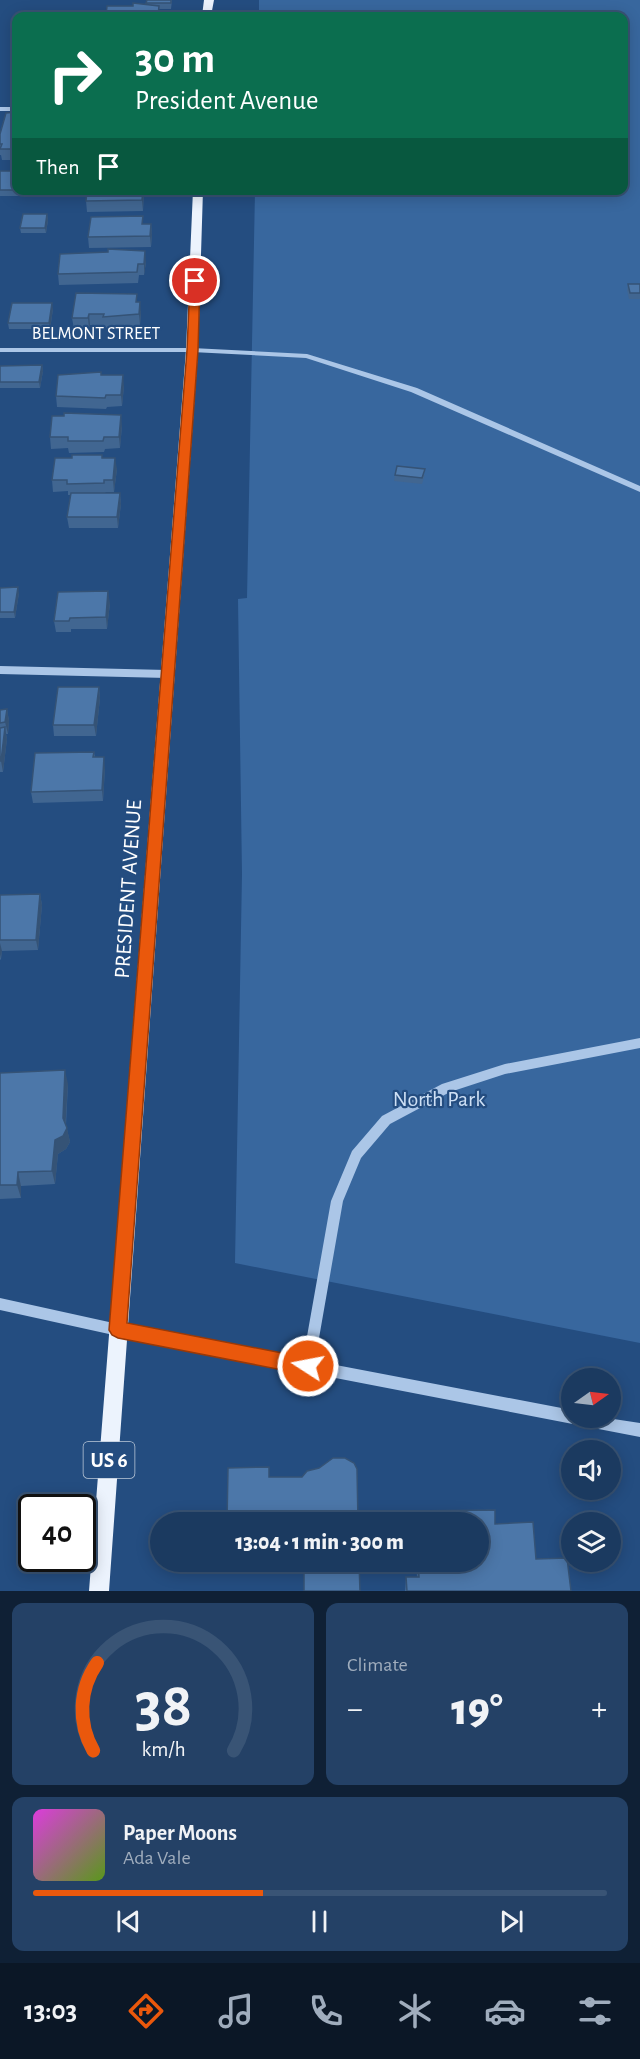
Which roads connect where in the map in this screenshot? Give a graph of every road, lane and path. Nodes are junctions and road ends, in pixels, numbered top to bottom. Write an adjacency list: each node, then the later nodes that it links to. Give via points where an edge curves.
1 (198, 195): 3 (main road, PRESIDENT AVENUE / US 6)
2 (0, 350): 3 (street, BELMONT STREET)
3 (192, 350): 4 (street, BELMONT STREET, via 307,356 414,390); 6 (main road, PRESIDENT AVENUE / US 6)
4 (640, 489)
5 (0, 670): 6 (street)
6 (167, 674): 9 (main road, PRESIDENT AVENUE / US 6)
7 (640, 1043): 10 (street, via 504,1069 446,1088 386,1120 357,1155 337,1201)
8 (0, 1304): 9 (street)
9 (118, 1330): 10 (street); 14 (main road, PRESIDENT AVENUE / US 6)
10 (308, 1366): 11 (street)
11 (561, 1415)
12 (621, 1426): 13 (street)
13 (640, 1430)
14 (99, 1591)

